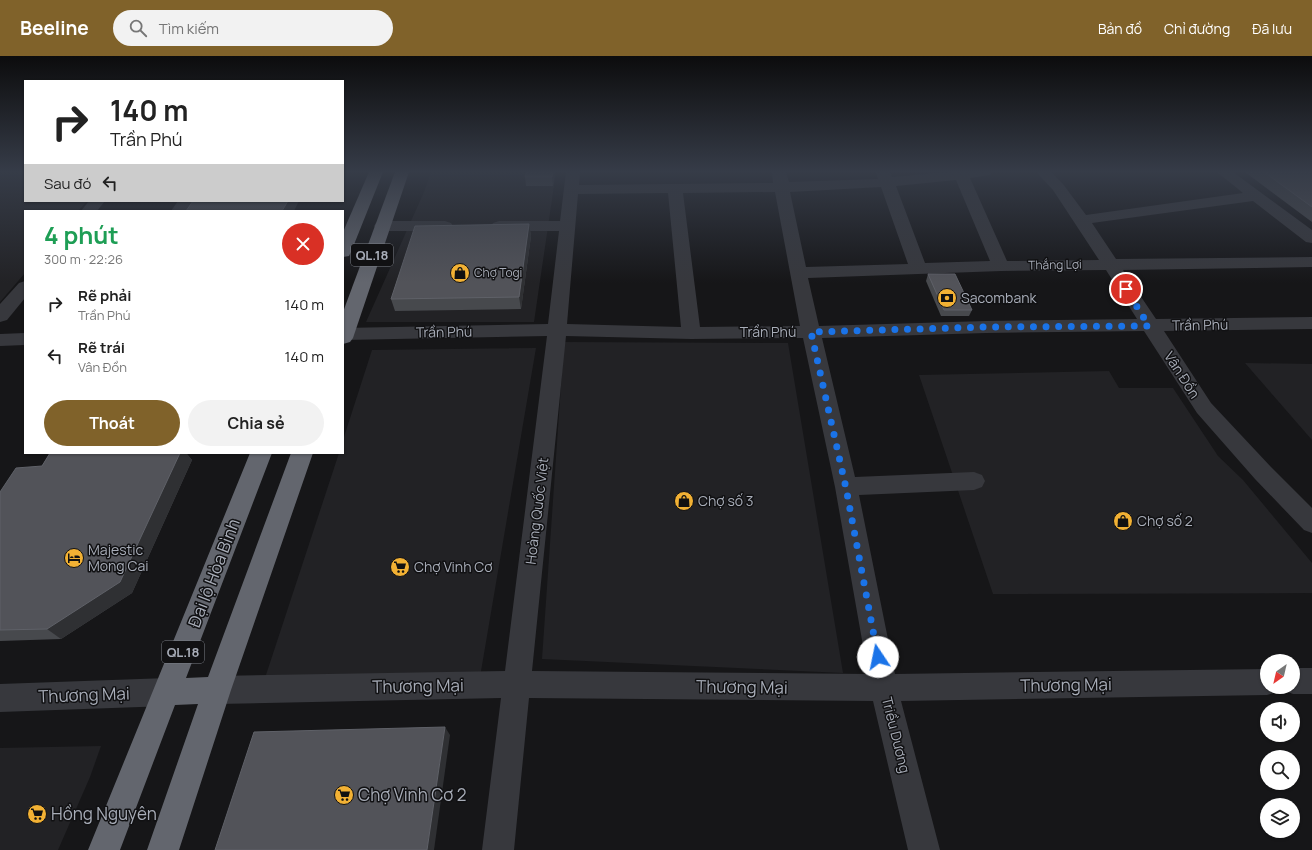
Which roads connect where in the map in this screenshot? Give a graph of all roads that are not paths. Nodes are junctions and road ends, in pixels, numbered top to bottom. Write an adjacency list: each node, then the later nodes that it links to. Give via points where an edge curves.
1 (359, 209): 16 (highway, QL.18)
2 (388, 209): 12 (highway, QL.18)
3 (569, 209): 15 (street, Hoàng Quốc Việt)
4 (677, 209): 30 (street)
5 (786, 209): 23 (street, Triều Dương)
6 (897, 209): 22 (street)
7 (976, 209): 21 (street)
8 (1074, 209): 11 (street, Vân Đồn)
9 (1162, 209): 11 (street)
10 (1274, 209): 17 (street)
11 (1082, 220): 20 (street, Vân Đồn)
12 (382, 226): 13 (street); 31 (highway, QL.18)
13 (460, 226)
14 (483, 226): 15 (street)
15 (568, 226): 28 (street, Hoàng Quốc Việt)
16 (347, 234): 18 (highway, QL.18)
17 (1312, 238)
18 (344, 248)
19 (1312, 262): 20 (street, Thắng Lợi)
20 (1111, 264): 21 (street, Thắng Lợi); 27 (street, Vân Đồn)
21 (1001, 266): 22 (street, Thắng Lợi)
22 (918, 269): 23 (street, Thắng Lợi)
23 (798, 273): 29 (street, Triều Dương)
24 (24, 288): 25 (street)
25 (0, 316)
26 (1312, 323): 27 (street, Trần Phú)
27 (1149, 326): 29 (street, Trần Phú); 38 (street, Vân Đồn, via 1204,408)
28 (557, 330): 30 (street, Trần Phú); 31 (street, Trần Phú); 42 (street, Hoàng Quốc Việt)
29 (811, 332): 30 (street, Trần Phú); 37 (street, Triều Dương)
30 (691, 333)
31 (344, 335)
32 (24, 339): 33 (street)
33 (0, 340)
34 (261, 454): 45 (highway, Đại lộ Hòa Bình / QL.18)
35 (302, 454): 44 (highway, QL.18)
36 (974, 481): 37 (street)
37 (846, 488): 43 (street, Triều Dương)
38 (1312, 523)
39 (1312, 681): 41 (street)
40 (1260, 682): 43 (street, Thương Mại)
41 (1300, 682)
42 (517, 684): 43 (street, Thương Mại); 44 (street, Thương Mại); 49 (street, Hoàng Quốc Việt)
43 (884, 688): 50 (street, Triều Dương)
44 (216, 690): 45 (highway); 48 (highway, QL.18)
45 (168, 692): 46 (street, Thương Mại); 47 (highway, Đại lộ Hòa Bình / QL.18)
46 (0, 698)
47 (104, 850)
48 (163, 850)
49 (498, 850)
50 (924, 850)

